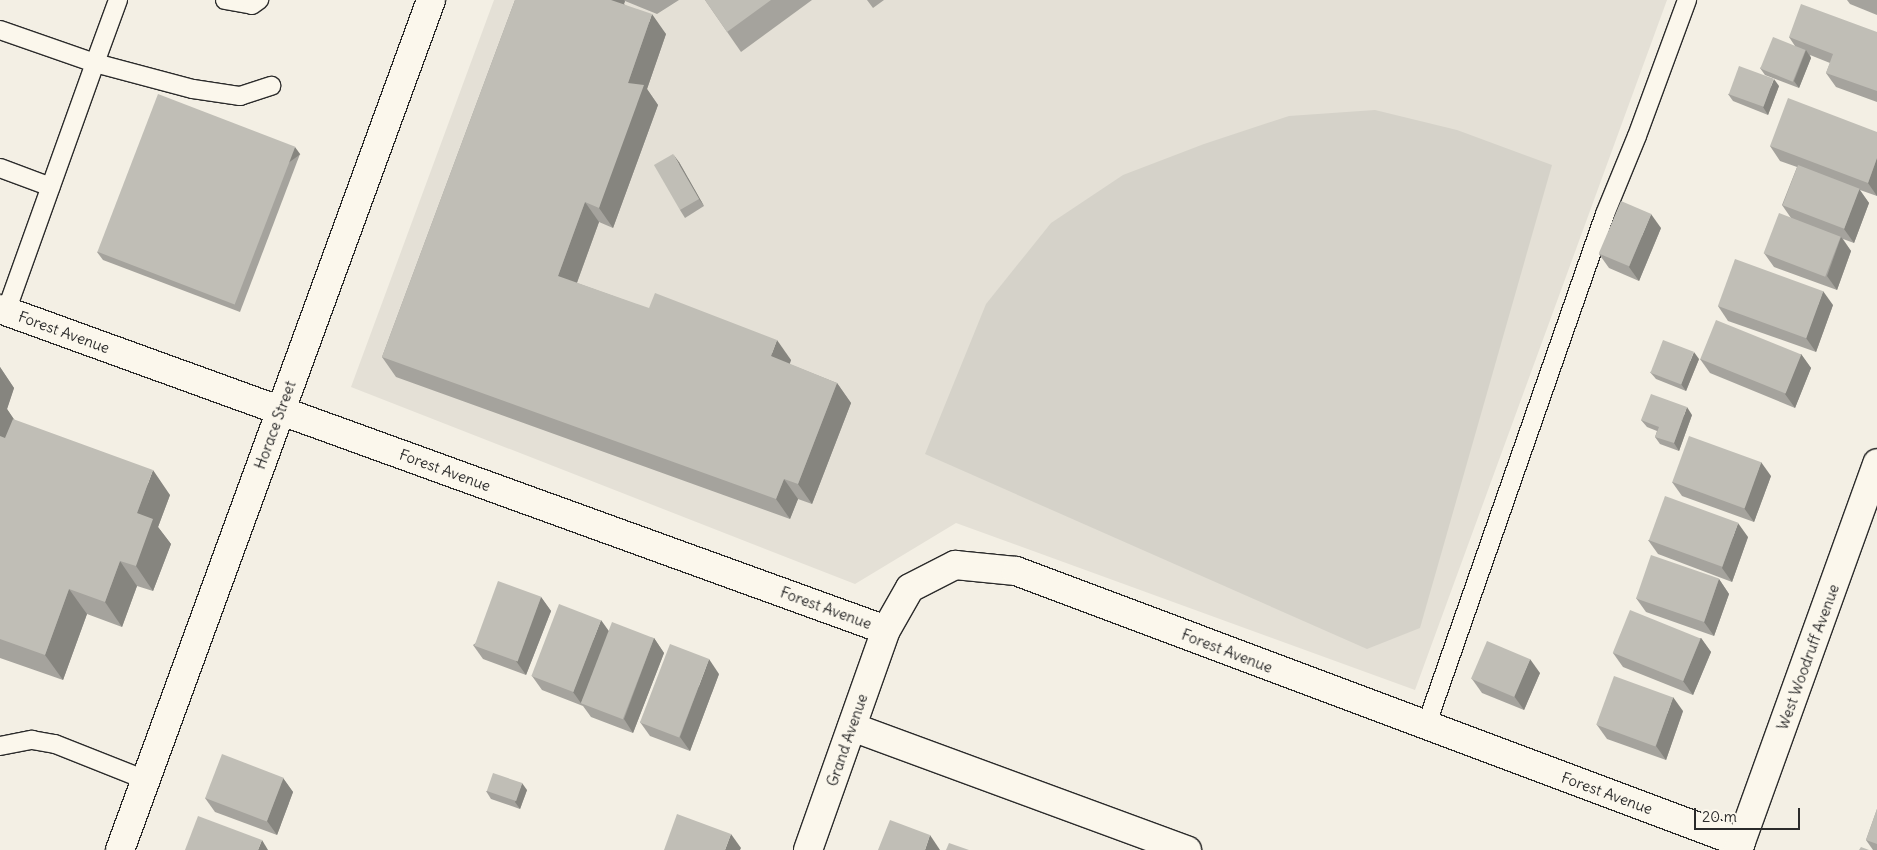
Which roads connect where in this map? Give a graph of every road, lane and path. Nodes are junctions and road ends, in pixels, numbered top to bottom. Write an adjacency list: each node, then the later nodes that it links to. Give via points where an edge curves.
1 (118, 0): 7 (lane)
2 (225, 0): 3 (lane, via 252,4)
3 (260, 0)
4 (431, 0): 12 (street, Horace Street)
5 (1687, 0): 15 (lane, via 1605,214)
6 (0, 30): 7 (lane)
7 (95, 63): 8 (lane, via 193,89 240,96); 10 (lane)
8 (271, 86)
9 (0, 168): 10 (lane)
10 (51, 187): 11 (lane)
11 (3, 310): 12 (street, Forest Avenue)
12 (280, 410): 14 (street, Forest Avenue); 18 (street, Horace Street)
13 (1877, 463): 19 (street, West Woodruff Avenue)
14 (886, 630): 15 (street, Forest Avenue, via 910,588 955,565 1016,572); 16 (street, Grand Avenue)
15 (1426, 726): 19 (street, Forest Avenue)
16 (852, 727): 21 (street, Grand Avenue); 22 (street)
17 (0, 746): 18 (lane, via 32,740 55,744)
18 (146, 780): 20 (street, Horace Street)
19 (1739, 846)
20 (120, 850)
21 (808, 850)
22 (1187, 850)

